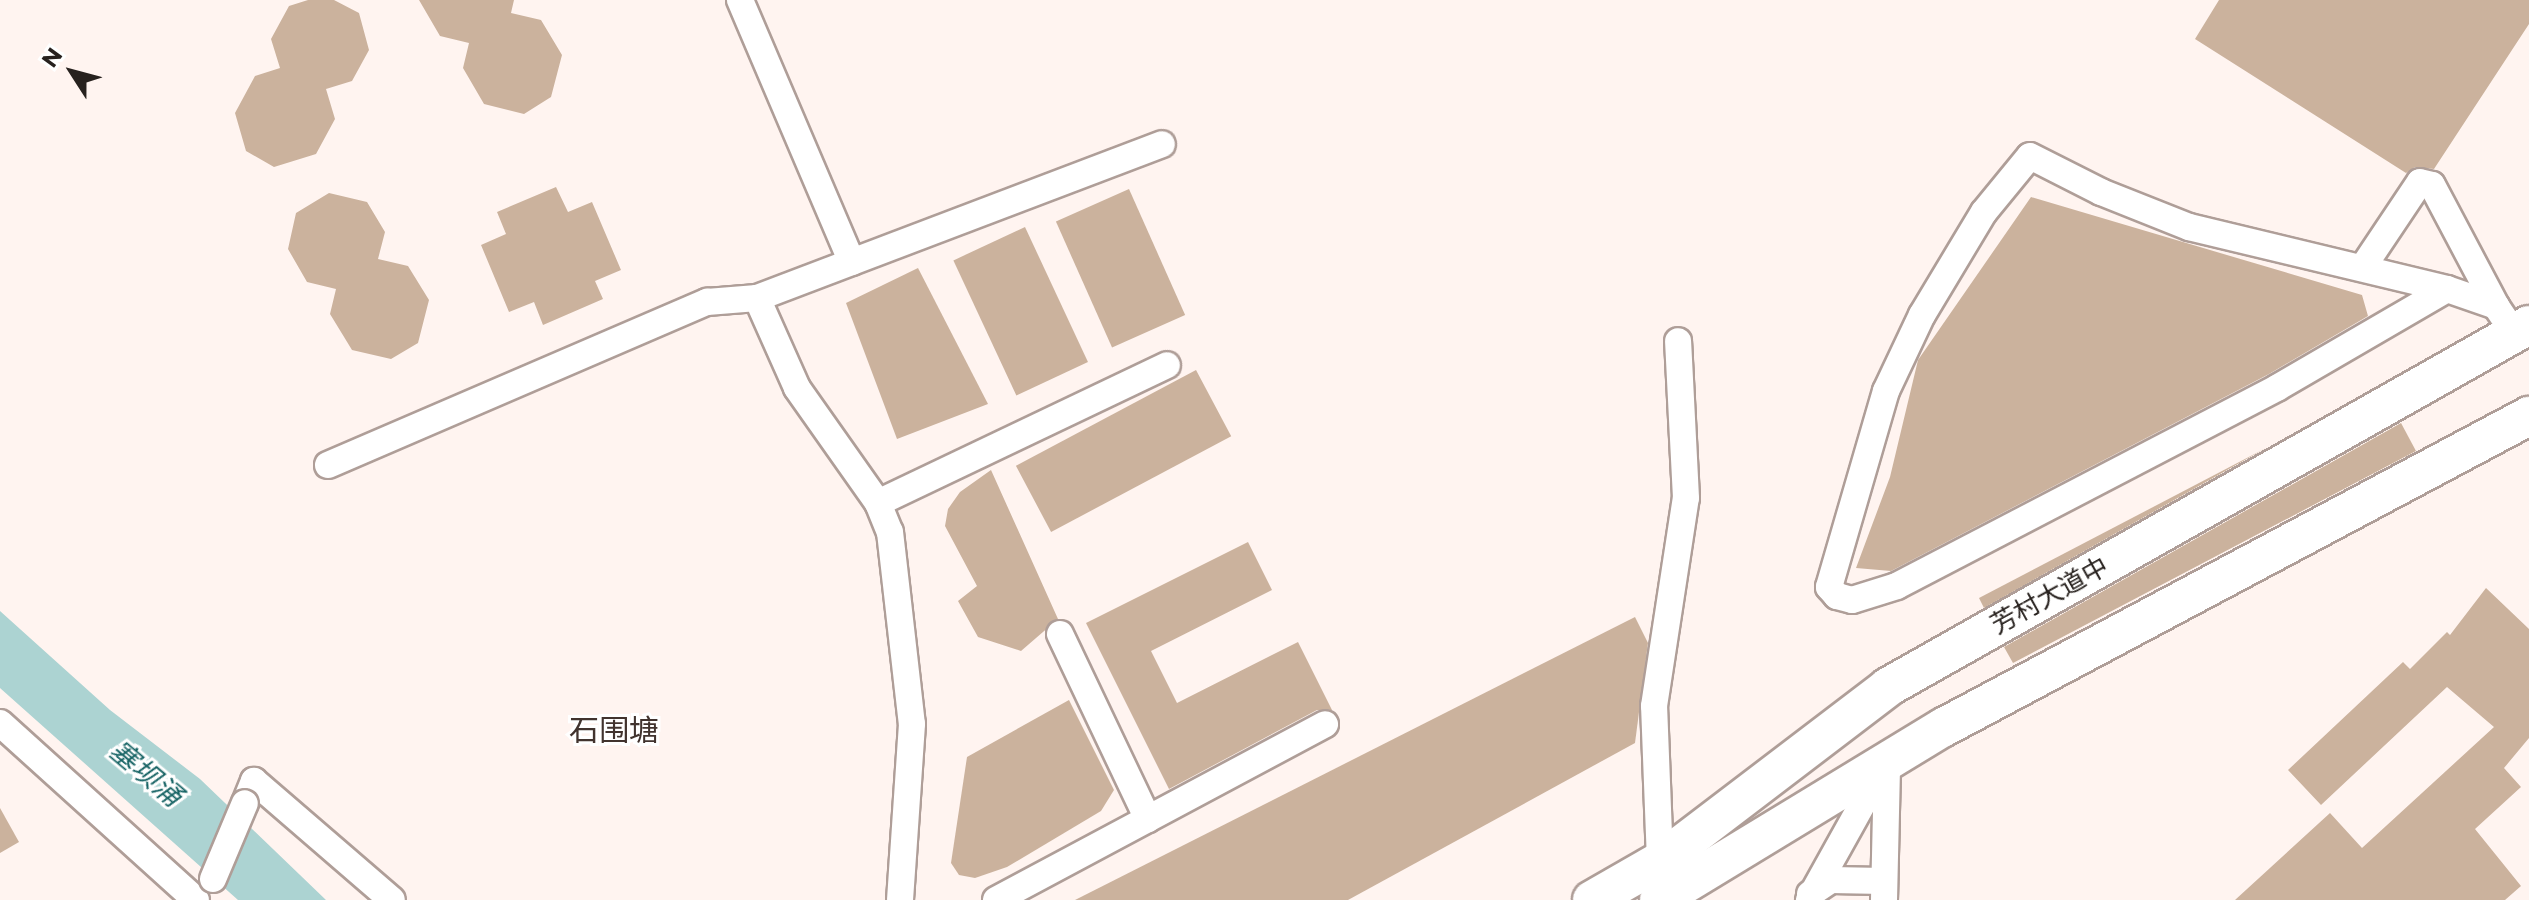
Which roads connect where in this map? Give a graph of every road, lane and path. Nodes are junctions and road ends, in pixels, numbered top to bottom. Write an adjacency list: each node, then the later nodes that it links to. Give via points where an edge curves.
1 (740, 0): 3 (street)
2 (1162, 144): 3 (street)
3 (852, 262): 6 (street)
4 (2363, 267): 5 (street); 5 (street, via 2308,259 2189,227 2030,156 1984,212 1922,315 1886,391 1829,587 1852,600 1897,586 2277,388); 7 (street, via 2420,182 2432,185)
5 (2447, 289): 7 (street)
6 (757, 298): 11 (street, via 707,302); 12 (street, via 797,388)
7 (2513, 321): 18 (highway, 芳村大道中, via 1888,687)
8 (1678, 341): 18 (street, via 1686,498 1654,706)
9 (1167, 365): 12 (street)
10 (2529, 416): 16 (highway)
11 (328, 465)
12 (878, 503): 24 (street, via 890,532 912,724)
13 (1060, 634): 17 (street)
14 (0, 723): 22 (street)
15 (1325, 724): 17 (street)
16 (1887, 760): 20 (street); 21 (street); 27 (highway)
17 (1148, 819): 25 (street)
18 (1660, 861): 26 (highway, 芳村大道中)
19 (208, 889): 23 (street, bridge, via 250,792)
20 (1884, 890): 21 (street, via 1831,880)
21 (1810, 897)
22 (196, 900)
23 (392, 900)
24 (900, 900)
25 (996, 900)
26 (1592, 900)
27 (1659, 900)

